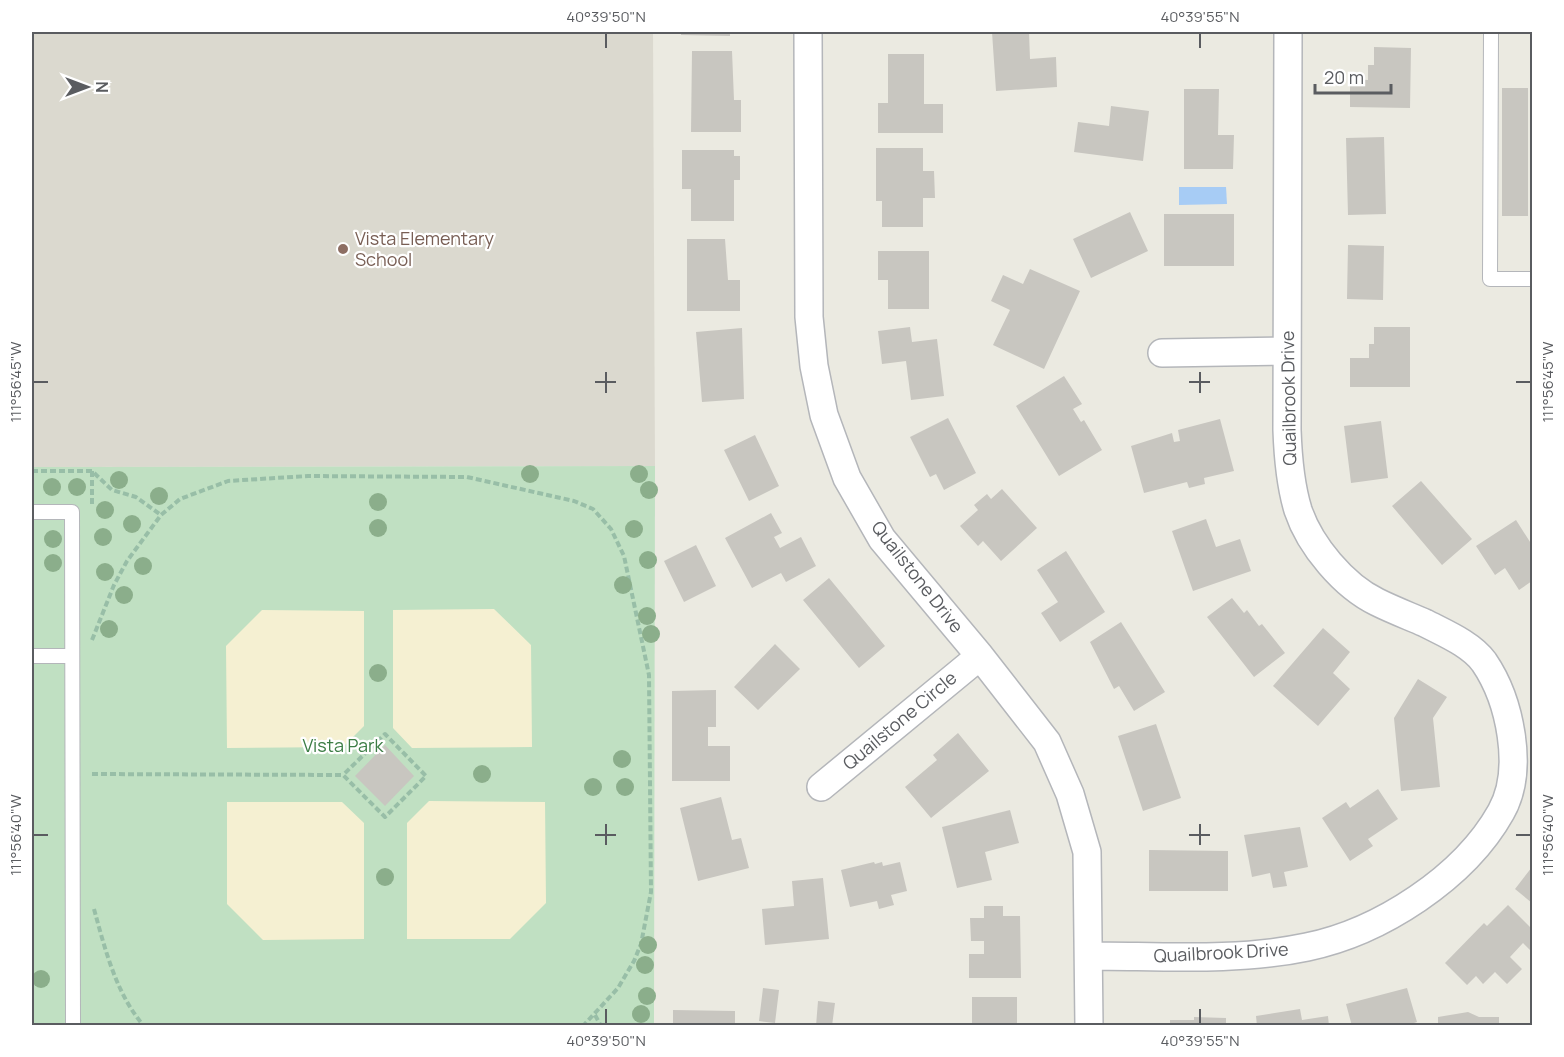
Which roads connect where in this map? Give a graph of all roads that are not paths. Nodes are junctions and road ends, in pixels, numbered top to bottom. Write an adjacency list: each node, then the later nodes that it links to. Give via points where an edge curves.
1 (808, 32): 10 (street, Quailstone Drive, via 809,317 824,415 847,478 882,539)
2 (1288, 32): 5 (street, Quailbrook Drive)
3 (1491, 32): 4 (lane, via 1490,279)
4 (1533, 279)
5 (1287, 351): 6 (street); 12 (street, Quailbrook Drive, via 1289,471 1299,512 1344,580 1375,602 1451,636 1483,660 1504,699 1513,742 1511,776 1502,811 1473,849 1443,878 1410,904 1345,937 1270,954)
6 (1162, 352)
7 (32, 512): 9 (lane, via 72,512)
8 (32, 656): 9 (lane)
9 (72, 656): 13 (lane)
10 (980, 656): 11 (street, Quailstone Circle); 12 (street, Quailstone Drive, via 1047,742 1070,794 1087,852)
11 (821, 787)
12 (1089, 956): 14 (street, Quailstone Drive)
13 (73, 1026)
14 (1089, 1026)

